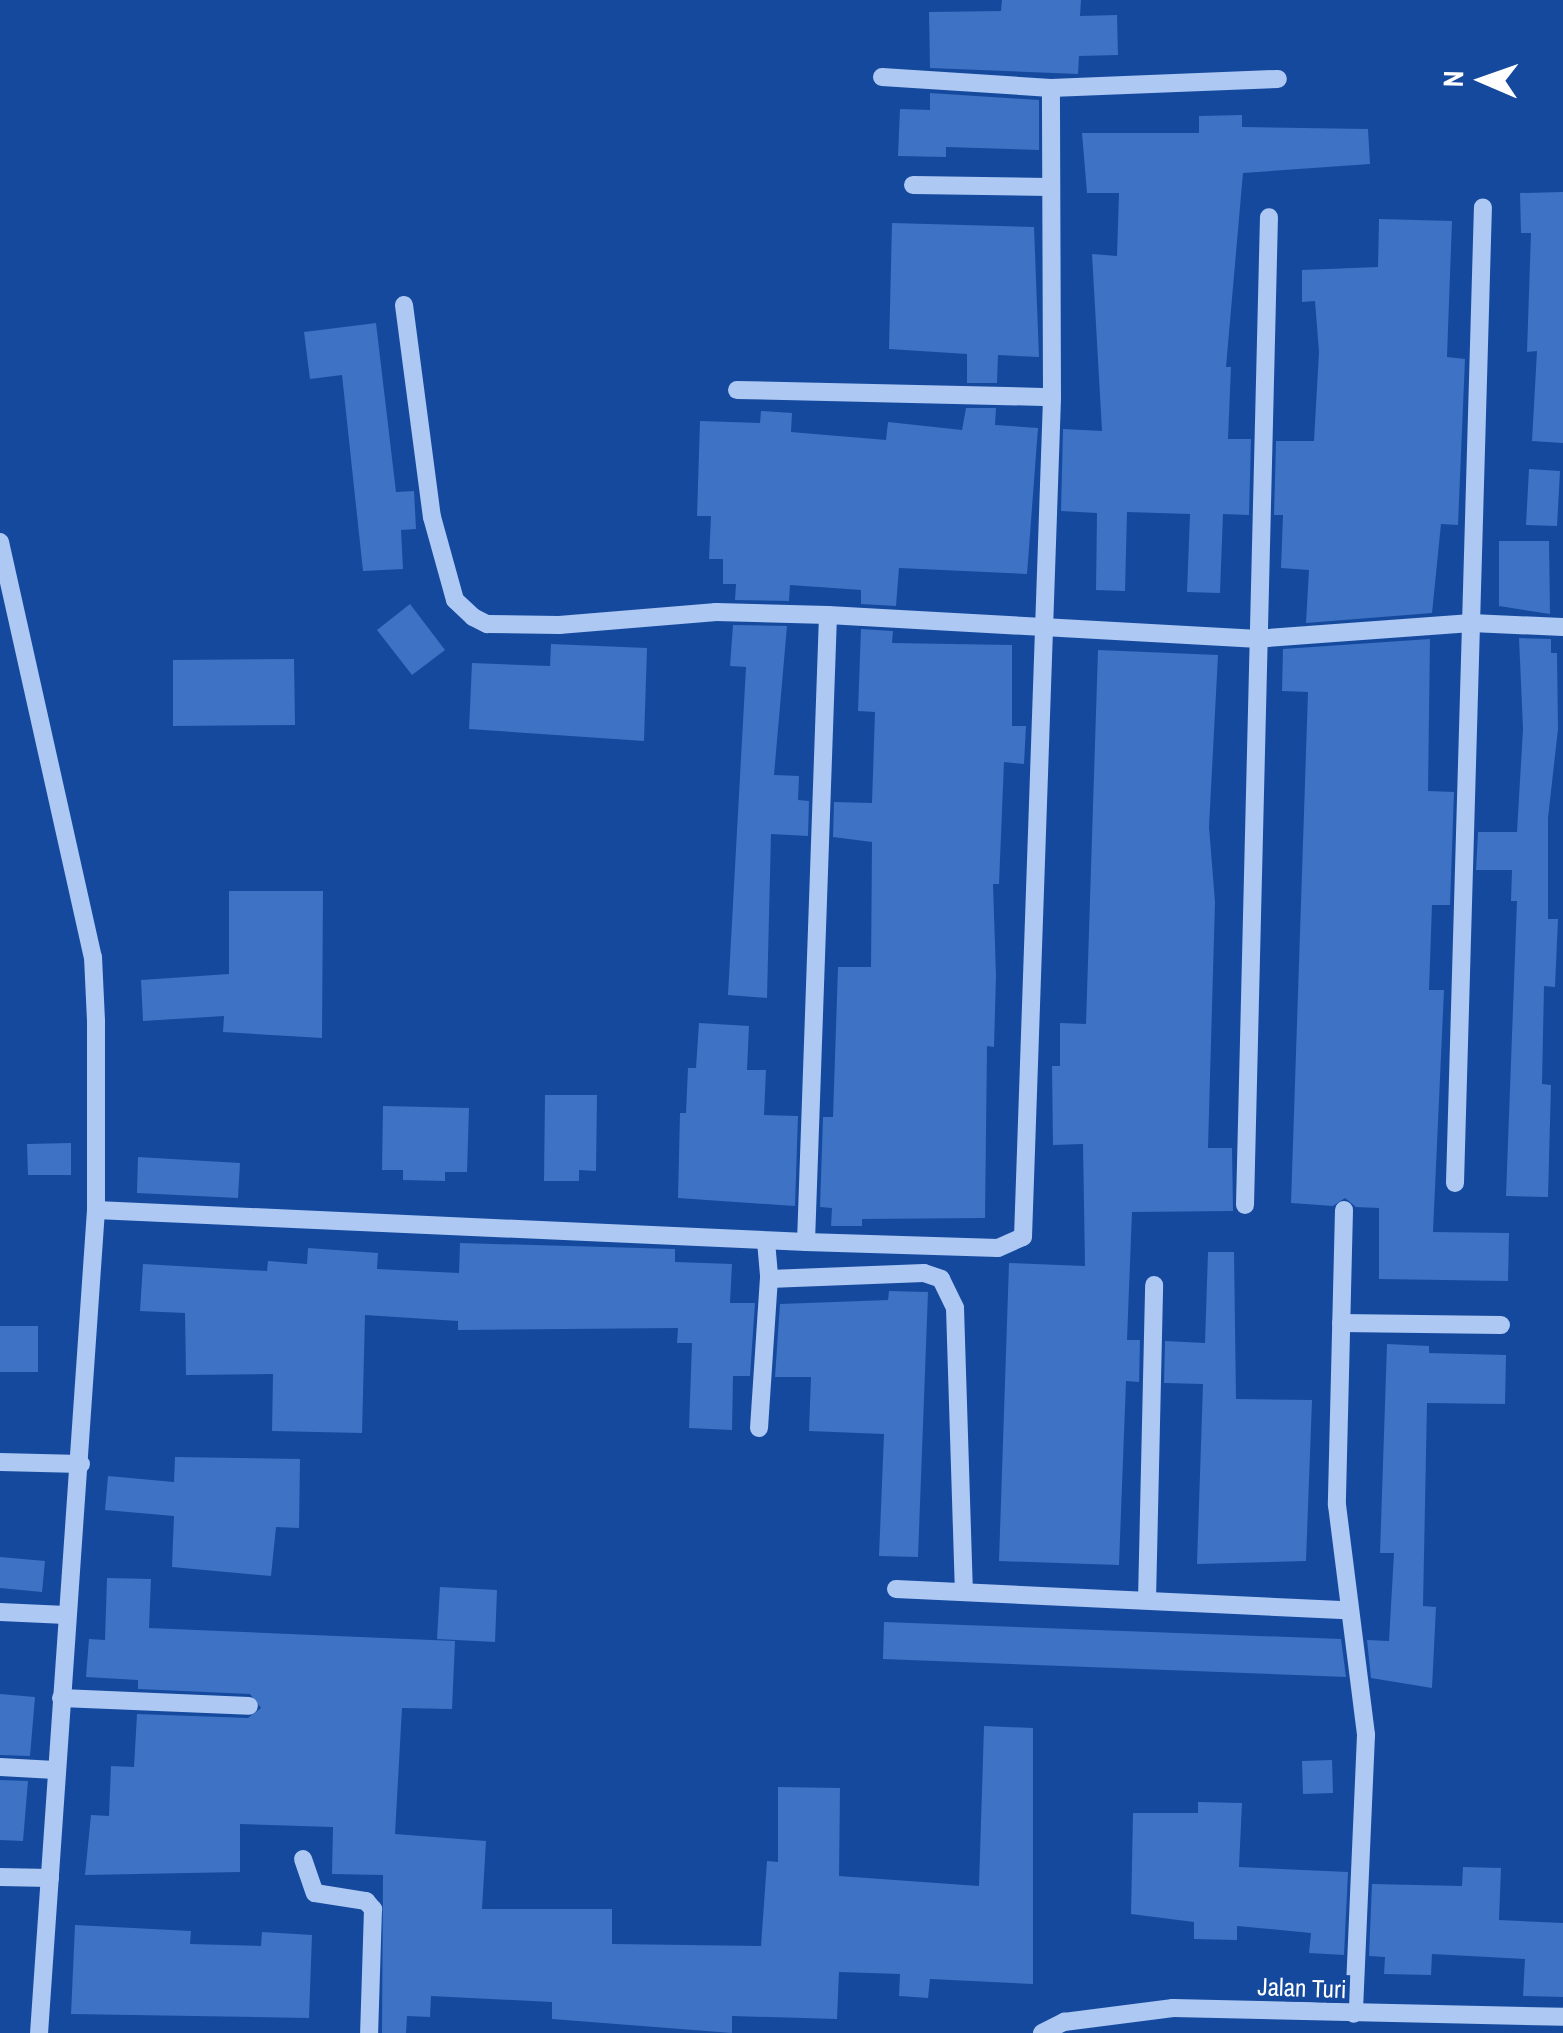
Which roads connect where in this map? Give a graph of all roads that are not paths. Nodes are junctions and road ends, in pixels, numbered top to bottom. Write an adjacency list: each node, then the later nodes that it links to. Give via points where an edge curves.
1 (882, 77): 3 (street)
2 (1278, 78): 3 (street)
3 (1051, 88): 5 (street)
4 (913, 184): 5 (street)
5 (1048, 187): 10 (street)
6 (1483, 207): 13 (street)
7 (1269, 217): 16 (street)
8 (404, 304): 12 (street, via 432,517 455,600 473,617 488,624 559,625 716,612)
9 (737, 390): 10 (street)
10 (1052, 397): 15 (street)
11 (0, 542): 19 (street, via 92,957)
12 (828, 614): 15 (street); 22 (street)
13 (1471, 623): 14 (street); 16 (street); 17 (street)
14 (1563, 627)
15 (1046, 628): 16 (street); 22 (street, via 1023,1237 998,1248)
16 (1254, 639): 18 (street)
17 (1455, 1183)
18 (1245, 1205)
19 (96, 1210): 21 (street); 29 (street)
20 (1344, 1210): 25 (street)
21 (766, 1242): 22 (street); 23 (street)
22 (806, 1242)
23 (769, 1279): 27 (street); 31 (street, via 924,1273 951,1290)
24 (1154, 1284): 32 (street)
25 (1341, 1323): 26 (street); 33 (street, via 1338,1506)
26 (1501, 1325)
27 (759, 1428)
28 (0, 1462): 29 (street)
29 (81, 1464): 35 (street)
30 (896, 1589): 31 (street)
31 (964, 1592): 32 (street)
32 (1147, 1600): 33 (street)
33 (1348, 1610): 43 (street, via 1366,1736)
34 (0, 1612): 35 (street)
35 (66, 1614): 36 (street)
36 (61, 1698): 37 (street); 39 (street)
37 (248, 1706)
38 (0, 1768): 39 (street)
39 (55, 1770): 42 (street)
40 (303, 1859): 46 (street, via 315,1893 366,1901 373,1909)
41 (0, 1877): 42 (street)
42 (50, 1878): 45 (street)
43 (1354, 2014): 44 (street, Jalan Turi); 47 (street, Jalan Turi, via 1173,2008 1064,2022)
44 (1563, 2017)
45 (39, 2033)
46 (369, 2033)
47 (1042, 2033)

